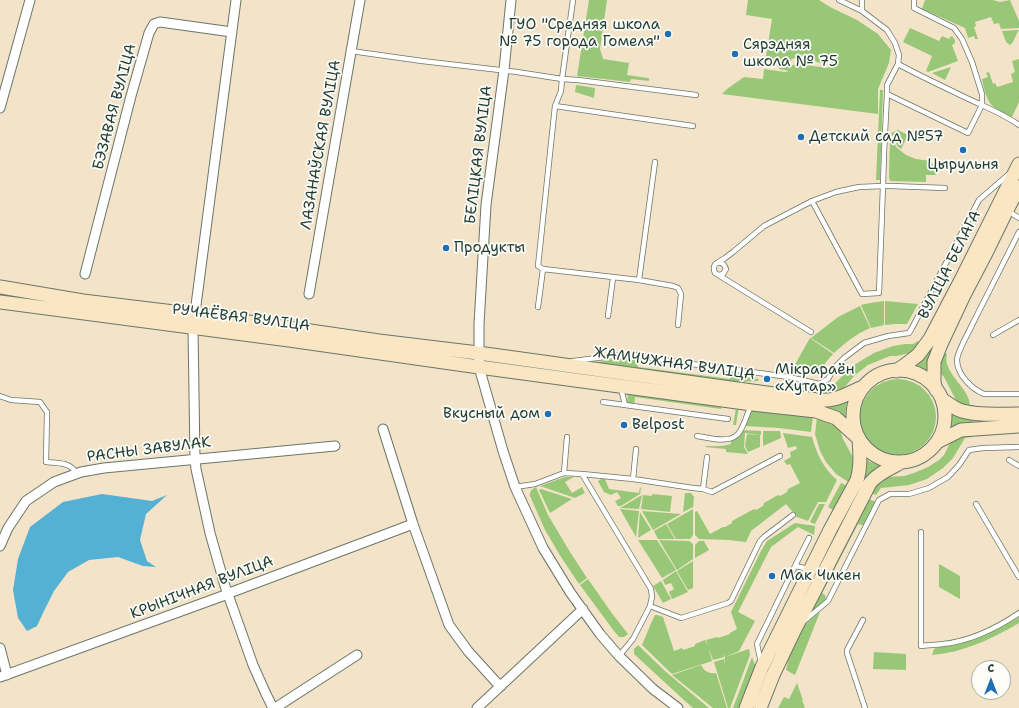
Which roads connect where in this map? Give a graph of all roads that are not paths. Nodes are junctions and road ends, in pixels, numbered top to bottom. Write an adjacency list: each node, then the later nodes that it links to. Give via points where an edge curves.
1 (30, 0): 19 (street)
2 (236, 0): 10 (street)
3 (360, 0): 11 (street, ЛАЗАНАЎСКАЯ ВУЛІЦА)
4 (512, 0): 13 (street, БЕЛІЦКАЯ ВУЛІЦА)
5 (573, 0): 14 (lane)
6 (840, 0): 9 (lane)
7 (862, 0): 9 (lane)
8 (914, 0): 17 (lane, via 914,8 954,28 962,39 978,80)
9 (862, 11): 12 (lane, via 887,30 899,55)
10 (232, 32): 33 (street, БЭЗАВАЯ ВУЛІЦА, via 160,22 154,24 149,33 131,96); 41 (street)
11 (351, 51): 13 (lane); 38 (street, ЛАЗАНАЎСКАЯ ВУЛІЦА)
12 (898, 64): 15 (lane, via 887,85); 17 (lane)
13 (504, 70): 14 (lane); 48 (street, БЕЛІЦКАЯ ВУЛІЦА, via 486,204)
14 (562, 79): 16 (lane); 18 (lane, via 561,91)
15 (887, 94): 17 (lane, via 968,133); 24 (lane)
16 (696, 95)
17 (982, 105): 20 (lane)
18 (555, 106): 21 (lane); 32 (lane, via 538,266)
19 (0, 108)
20 (1019, 125)
21 (693, 126)
22 (655, 162): 36 (lane)
23 (1018, 165): 49 (lane, via 979,200 909,333 864,343 844,358 828,379 819,384 789,377 636,355); 51 (main road, ВУЛІЦА БЕЛАГА, via 930,339 918,355)
24 (884, 186): 26 (lane); 27 (lane, via 859,187); 27 (lane, via 879,293 862,294)
25 (1019, 187): 28 (main road, ВУЛІЦА БЕЛАГА)
26 (945, 188)
27 (812, 200): 31 (lane, via 764,226)
28 (1007, 210): 29 (lane); 55 (main road, ВУЛІЦА БЕЛАГА, via 936,356 933,374)
29 (1019, 218)
30 (1019, 232): 54 (lane, via 965,339 957,358 957,365 962,375 980,393)
31 (716, 263): 34 (lane, via 713,270); 34 (lane, via 723,263 726,267 725,272)
32 (543, 269): 35 (lane); 40 (lane)
33 (85, 274)
34 (719, 275): 46 (lane)
35 (613, 278): 36 (lane); 42 (lane)
36 (639, 280): 44 (lane, via 678,288 681,294)
37 (0, 287): 41 (main road, РУЧАЁВАЯ ВУЛІЦА)
38 (309, 294)
39 (0, 302): 45 (main road, РУЧАЁВАЯ ВУЛІЦА)
40 (538, 307)
41 (194, 315): 45 (street); 48 (main road, РУЧАЁВАЯ ВУЛІЦА)
42 (608, 316)
43 (1019, 320): 47 (lane)
44 (678, 325)
45 (193, 328): 50 (main road, РУЧАЁВАЯ ВУЛІЦА); 73 (street)
46 (811, 332)
47 (993, 335)
48 (478, 353): 49 (main road, ЖАМЧУЖНАЯ ВУЛІЦА); 50 (street, БЕЛІЦКАЯ ВУЛІЦА)
49 (551, 364): 53 (main road, ЖАМЧУЖНАЯ ВУЛІЦА, via 824,400 832,400)
50 (479, 368): 52 (main road, ЖАМЧУЖНАЯ ВУЛІЦА); 81 (street, БЕЛІЦКАЯ ВУЛІЦА)
51 (896, 371): 53 (main road, via 879,375); 55 (main road, via 915,373 929,382)
52 (621, 386): 58 (main road, ЖАМЧУЖНАЯ ВУЛІЦА); 59 (lane)
53 (863, 387): 66 (main road, via 858,393 853,409)
54 (1019, 394)
55 (940, 395): 60 (main road, via 951,406 961,411 976,414); 67 (main road, via 944,425)
56 (0, 396): 77 (lane, via 11,400 40,402 47,412 46,462 66,464)
57 (603, 402): 59 (lane)
58 (752, 404): 64 (lane, via 741,430 732,437 725,439); 66 (main road, ЖАМЧУЖНАЯ ВУЛІЦА, via 825,413 836,418)
59 (626, 406): 61 (lane)
60 (1019, 414)
61 (728, 419)
62 (1019, 426): 67 (main road, via 961,430)
63 (383, 429): 85 (street)
64 (697, 436)
65 (567, 437): 78 (lane)
66 (858, 438): 75 (main road, via 868,450 881,459); 90 (main road, via 860,472)
67 (937, 442): 75 (main road, via 918,458)
68 (335, 446): 73 (street, РАСНЫ ЗАВУЛАК)
69 (1019, 447): 97 (lane, via 969,450 948,477 928,488 909,494 890,494 879,500 828,601)
70 (636, 448): 80 (lane)
71 (780, 456): 82 (lane, via 712,492)
72 (707, 457): 82 (lane)
73 (195, 459): 88 (street, РАСНЫ ЗАВУЛАК, via 104,468 81,472 54,482 26,501 8,528); 92 (street, via 210,533)
74 (1009, 460): 76 (lane)
75 (902, 462): 97 (main road, via 880,474 870,483)
76 (1019, 466)
77 (74, 470)
78 (564, 472): 79 (lane); 81 (lane, via 536,484)
79 (582, 474): 80 (lane); 93 (lane, via 651,589)
80 (633, 479): 82 (lane)
81 (515, 487): 94 (street, БЕЛІЦКАЯ ВУЛІЦА, via 543,548)
82 (703, 489)
83 (976, 504): 91 (lane)
84 (793, 515): 93 (lane, via 761,540 728,603 681,618)
85 (412, 524): 92 (street, КРЫНІЧНАЯ ВУЛІЦА); 103 (street, via 449,625 468,651)
86 (921, 532): 95 (lane, via 921,646 967,639)
87 (809, 538): 89 (lane)
88 (0, 546)
89 (795, 566): 90 (lane); 101 (lane, via 757,644)
90 (810, 570): 101 (main road)
91 (1019, 577)
92 (228, 594): 102 (street, КРЫНІЧНАЯ ВУЛІЦА); 104 (street, via 256,671)
93 (650, 606): 100 (lane, via 633,639)
94 (583, 609): 100 (street, БЕЛІЦКАЯ ВУЛІЦА); 103 (street)
95 (1019, 613)
96 (863, 620): 109 (lane, via 847,654)
97 (795, 629): 108 (main road)
98 (0, 648): 102 (street)
99 (357, 655): 104 (street)
100 (619, 656): 106 (street, БЕЛІЦКАЯ ВУЛІЦА, via 653,689)
101 (762, 667): 107 (main road)
102 (4, 676)
103 (500, 686): 105 (street)
104 (274, 708)
105 (477, 708)
106 (678, 708)
107 (746, 708)
108 (760, 708)
109 (865, 708)

